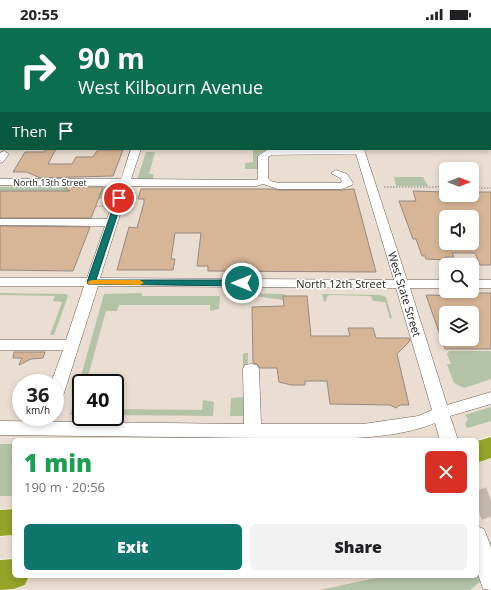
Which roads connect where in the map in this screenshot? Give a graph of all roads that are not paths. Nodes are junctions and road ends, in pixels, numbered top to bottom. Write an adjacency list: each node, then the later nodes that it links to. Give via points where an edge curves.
1 (136, 150): 6 (street)
2 (359, 150): 4 (street, via 270,152 262,156); 11 (street, West State Street)
3 (336, 173): 4 (street, via 342,174 348,183 342,186 278,186 267,183)
4 (263, 178): 6 (street, North 13th Street, via 257,183)
5 (0, 182): 6 (street, North 13th Street)
6 (125, 182): 8 (street)
7 (0, 222): 8 (street)
8 (111, 223): 10 (street)
9 (0, 282): 10 (street, North 12th Street)
10 (91, 282): 11 (street, North 12th Street); 16 (street)
11 (402, 284): 12 (street, North 12th Street); 20 (street, West State Street)
12 (439, 284)
13 (479, 284): 14 (street)
14 (491, 284)
15 (0, 344): 16 (street)
16 (72, 345): 18 (street)
17 (251, 369): 24 (street)
18 (62, 374)
19 (491, 398): 20 (street)
20 (441, 414): 24 (street, via 421,422 363,431); 25 (street, West State Street)
21 (64, 424): 24 (street)
22 (18, 426): 23 (street)
23 (0, 428)
24 (253, 431)
25 (448, 437)
26 (491, 447): 27 (highway)
27 (479, 451)
28 (479, 541): 31 (street)
29 (0, 574): 30 (highway)
30 (12, 574)
31 (491, 582)

